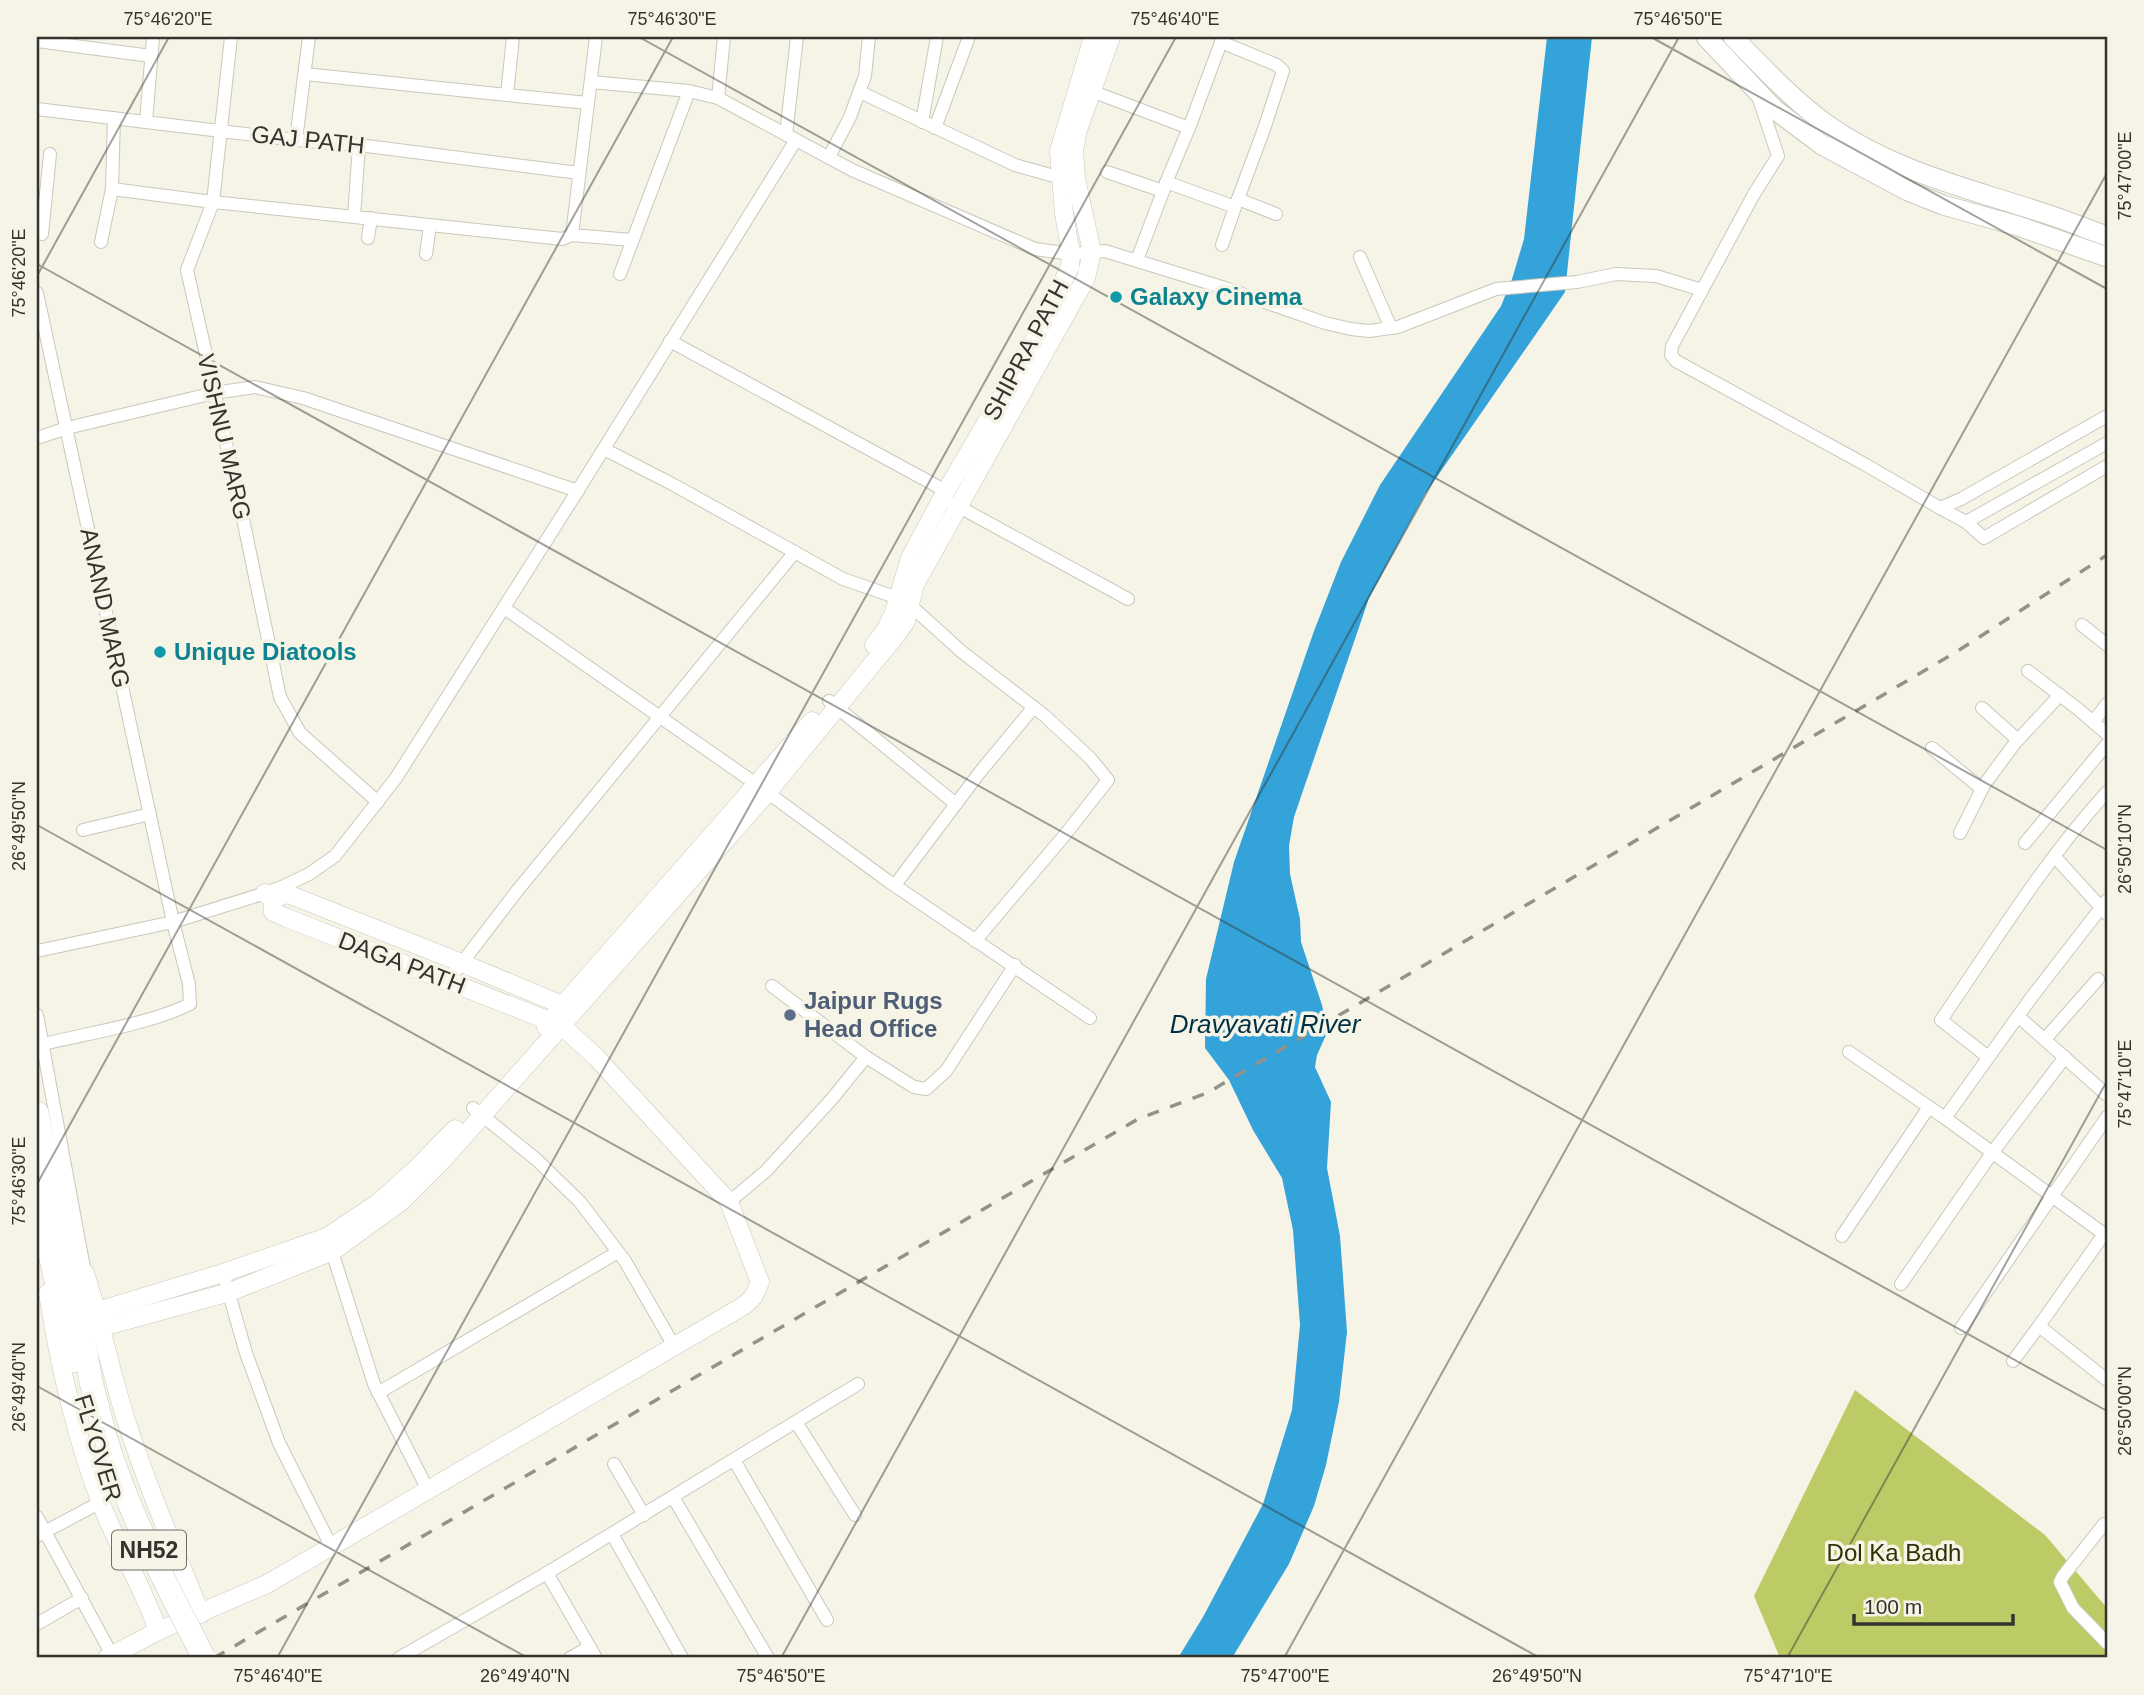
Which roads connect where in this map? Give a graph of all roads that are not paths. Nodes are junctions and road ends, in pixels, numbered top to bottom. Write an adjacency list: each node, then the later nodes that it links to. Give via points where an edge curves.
1 (153, 37): 18 (street)
2 (231, 37): 33 (street, VISHNU MARG)
3 (309, 37): 19 (street)
4 (513, 37): 25 (street)
5 (596, 37): 20 (street)
6 (724, 37): 26 (street)
7 (797, 37): 34 (street)
8 (869, 37): 24 (street)
9 (937, 37): 31 (street)
10 (969, 37): 31 (street)
11 (1093, 37): 21 (street, SHIPRA PATH)
12 (1111, 37): 21 (street)
13 (1706, 37): 22 (main road)
14 (1733, 37): 54 (main road, via 1826,124 1886,159)
15 (1222, 39): 32 (street); 46 (street, via 1283,71)
16 (37, 40): 17 (street)
17 (53, 40): 18 (street)
18 (151, 56): 30 (street)
19 (305, 74): 25 (street); 35 (street)
20 (591, 82): 23 (street); 27 (street)
21 (1086, 89): 32 (street); 41 (street, SHIPRA PATH, via 1059,151); 59 (street, via 1074,149)
22 (1756, 90): 63 (main road, via 1822,145 1908,191); 66 (street, via 1778,156)
23 (689, 91): 26 (street); 56 (street)
24 (860, 92): 31 (street); 38 (street)
25 (507, 95): 27 (street)
26 (718, 98): 34 (street)
27 (587, 103): 40 (street)
28 (37, 109): 29 (street, GAJ PATH)
29 (114, 118): 30 (street, GAJ PATH); 44 (street)
30 (146, 122): 33 (street, GAJ PATH)
31 (928, 125): 41 (street, via 1015,165)
32 (1189, 128): 43 (street)
33 (219, 130): 35 (street, GAJ PATH); 45 (street, VISHNU MARG)
34 (791, 138): 38 (street); 69 (street)
35 (296, 140): 36 (street, GAJ PATH)
36 (359, 145): 40 (street, GAJ PATH); 48 (street)
37 (50, 154): 42 (street)
38 (829, 158): 61 (street, via 1035,248)
39 (1107, 172): 43 (street)
40 (579, 173): 53 (street)
41 (1061, 178): 61 (street, SHIPRA PATH)
42 (42, 182): 49 (street)
43 (1165, 186): 46 (street); 64 (street)
44 (111, 188): 45 (street); 57 (street)
45 (213, 202): 48 (street); 70 (street, VISHNU MARG, via 187,270)
46 (1236, 203): 47 (street); 58 (street)
47 (1276, 214)
48 (354, 216): 50 (street)
49 (40, 217): 52 (street)
50 (371, 218): 51 (street); 55 (street)
51 (430, 225): 53 (street, via 562,239); 60 (street)
52 (42, 233)
53 (572, 235): 56 (street)
54 (2107, 236)
55 (368, 237)
56 (632, 240): 65 (street)
57 (101, 242)
58 (1222, 245)
59 (1092, 252): 61 (street); 64 (street); 79 (street, via 1086,278)
60 (426, 254)
61 (1071, 254): 78 (street, SHIPRA PATH, via 1070,267 1030,349)
62 (1360, 257): 68 (street)
63 (2107, 257)
64 (1137, 260): 68 (street, via 1325,323 1369,331)
65 (620, 274)
66 (1702, 290): 68 (street, via 1656,276 1616,274 1496,289); 80 (street, via 1672,346 1676,360)
67 (37, 293): 72 (street, ANAND MARG)
68 (1391, 328)
69 (670, 341): 75 (street); 78 (street)
70 (214, 393): 72 (street); 77 (street, via 255,387 303,398); 103 (street, VISHNU MARG, via 280,697 300,733)
71 (2107, 416): 80 (street)
72 (67, 428): 73 (street); 105 (street, ANAND MARG)
73 (37, 438)
74 (2107, 443): 81 (street)
75 (604, 449): 77 (street); 82 (street)
76 (2107, 466): 81 (street, via 1984,538)
77 (578, 491): 85 (street)
78 (945, 494): 79 (street); 84 (street, SHIPRA PATH, via 910,558)
79 (959, 507): 83 (street); 84 (street)
80 (1940, 508): 81 (street)
81 (1966, 522)
82 (795, 552): 84 (street, via 843,579); 94 (street)
83 (1128, 599)
84 (904, 602): 91 (street); 92 (street)
85 (504, 608): 94 (street); 103 (street)
86 (2082, 625): 87 (street)
87 (2107, 645)
88 (2028, 671): 89 (street)
89 (2060, 695): 95 (street); 97 (street)
90 (2107, 704): 95 (street)
91 (833, 705): 100 (street); 104 (street)
92 (1034, 708): 104 (street); 114 (street, via 1108,780)
93 (1982, 708): 97 (street)
94 (658, 717): 100 (street); 116 (street)
95 (2093, 722): 96 (street)
96 (2107, 734)
97 (2018, 740): 101 (street)
98 (2107, 744): 108 (street)
99 (1932, 748): 101 (street)
100 (762, 788): 110 (street); 121 (street)
101 (1982, 789): 107 (street)
102 (2107, 792): 109 (street)
103 (378, 802): 111 (street, via 335,856)
104 (956, 804): 110 (street)
105 (150, 814): 106 (street); 113 (street, ANAND MARG)
106 (83, 830)
107 (1960, 833)
108 (2025, 843)
109 (2055, 857): 112 (street); 131 (street, via 1941,1020)
110 (895, 885): 114 (street)
111 (268, 896): 113 (street); 116 (street, via 288,894); 119 (street, DAGA PATH, via 273,912)
112 (2105, 907): 123 (street)
113 (173, 922): 115 (street); 127 (street, ANAND MARG, via 190,984 190,1004)
114 (975, 940): 117 (street)
115 (37, 951)
116 (462, 963): 119 (street); 121 (street)
117 (1015, 965): 124 (street); 129 (street, via 946,1071 926,1089 914,1087)
118 (2098, 979): 126 (street)
119 (448, 981): 125 (street, DAGA PATH)
120 (772, 986): 129 (street)
121 (569, 1008): 125 (street)
122 (37, 1015): 127 (street)
123 (2018, 1016): 126 (street); 131 (street)
124 (1090, 1018)
125 (557, 1023): 134 (street); 141 (street, via 596,1058)
126 (2045, 1039): 130 (street)
127 (44, 1044): 146 (street)
128 (1849, 1052): 133 (street)
129 (866, 1057): 141 (street, via 766,1171)
130 (2065, 1057): 132 (street); 138 (street)
131 (1988, 1058): 137 (street)
132 (2107, 1095)
133 (1929, 1107): 137 (street); 143 (street)
134 (478, 1111): 144 (street); 145 (street, via 580,1202)
135 (37, 1113): 146 (highway, NH52)
136 (2107, 1117): 140 (street)
137 (1945, 1118): 138 (street)
138 (1992, 1153): 140 (street); 148 (street)
139 (37, 1193): 146 (highway, NH52)
140 (2052, 1196): 142 (street); 152 (street)
141 (729, 1202): 153 (street, via 760,1282 744,1305)
142 (2106, 1232): 151 (street)
143 (1842, 1236)
144 (330, 1244): 147 (street); 149 (street); 157 (street)
145 (618, 1252): 153 (street); 157 (street)
146 (69, 1269): 150 (street); 159 (highway, FLYOVER / NH52); 164 (street, via 47,1287 77,1431)
147 (223, 1273): 149 (street); 150 (street)
148 (1901, 1284)
149 (230, 1292): 150 (street); 171 (street, via 246,1353 279,1443)
150 (100, 1319): 174 (street, via 127,1422)
151 (2039, 1326): 154 (street); 155 (street)
152 (1961, 1328)
153 (674, 1346): 162 (street)
154 (2013, 1361)
155 (2107, 1380)
156 (858, 1384): 158 (street)
157 (378, 1393): 162 (street)
158 (796, 1422): 160 (street); 166 (street)
159 (99, 1440): 181 (highway, FLYOVER / NH52, via 106,1483); 182 (highway, FLYOVER / NH52, bridge, via 147,1547)
160 (734, 1460): 163 (street); 175 (street)
161 (614, 1464): 165 (street)
162 (428, 1490): 171 (street)
163 (673, 1497): 165 (street); 186 (street)
164 (101, 1502): 169 (street); 177 (street)
165 (644, 1515): 170 (street)
166 (855, 1515)
167 (37, 1517): 169 (street)
168 (2106, 1523): 178 (street, via 2060,1582 2073,1608)
169 (41, 1534): 173 (street)
170 (612, 1534): 172 (street); 185 (street)
171 (332, 1548): 174 (street)
172 (547, 1573): 179 (street); 183 (street)
173 (82, 1598): 176 (street); 180 (street)
174 (201, 1614): 177 (street)
175 (827, 1620)
176 (37, 1624)
177 (159, 1631): 180 (street)
178 (2107, 1643)
179 (593, 1653): 184 (street)
180 (110, 1657)
181 (189, 1658)
182 (205, 1658)
183 (399, 1658)
184 (570, 1658)
185 (682, 1658)
186 (768, 1658)

